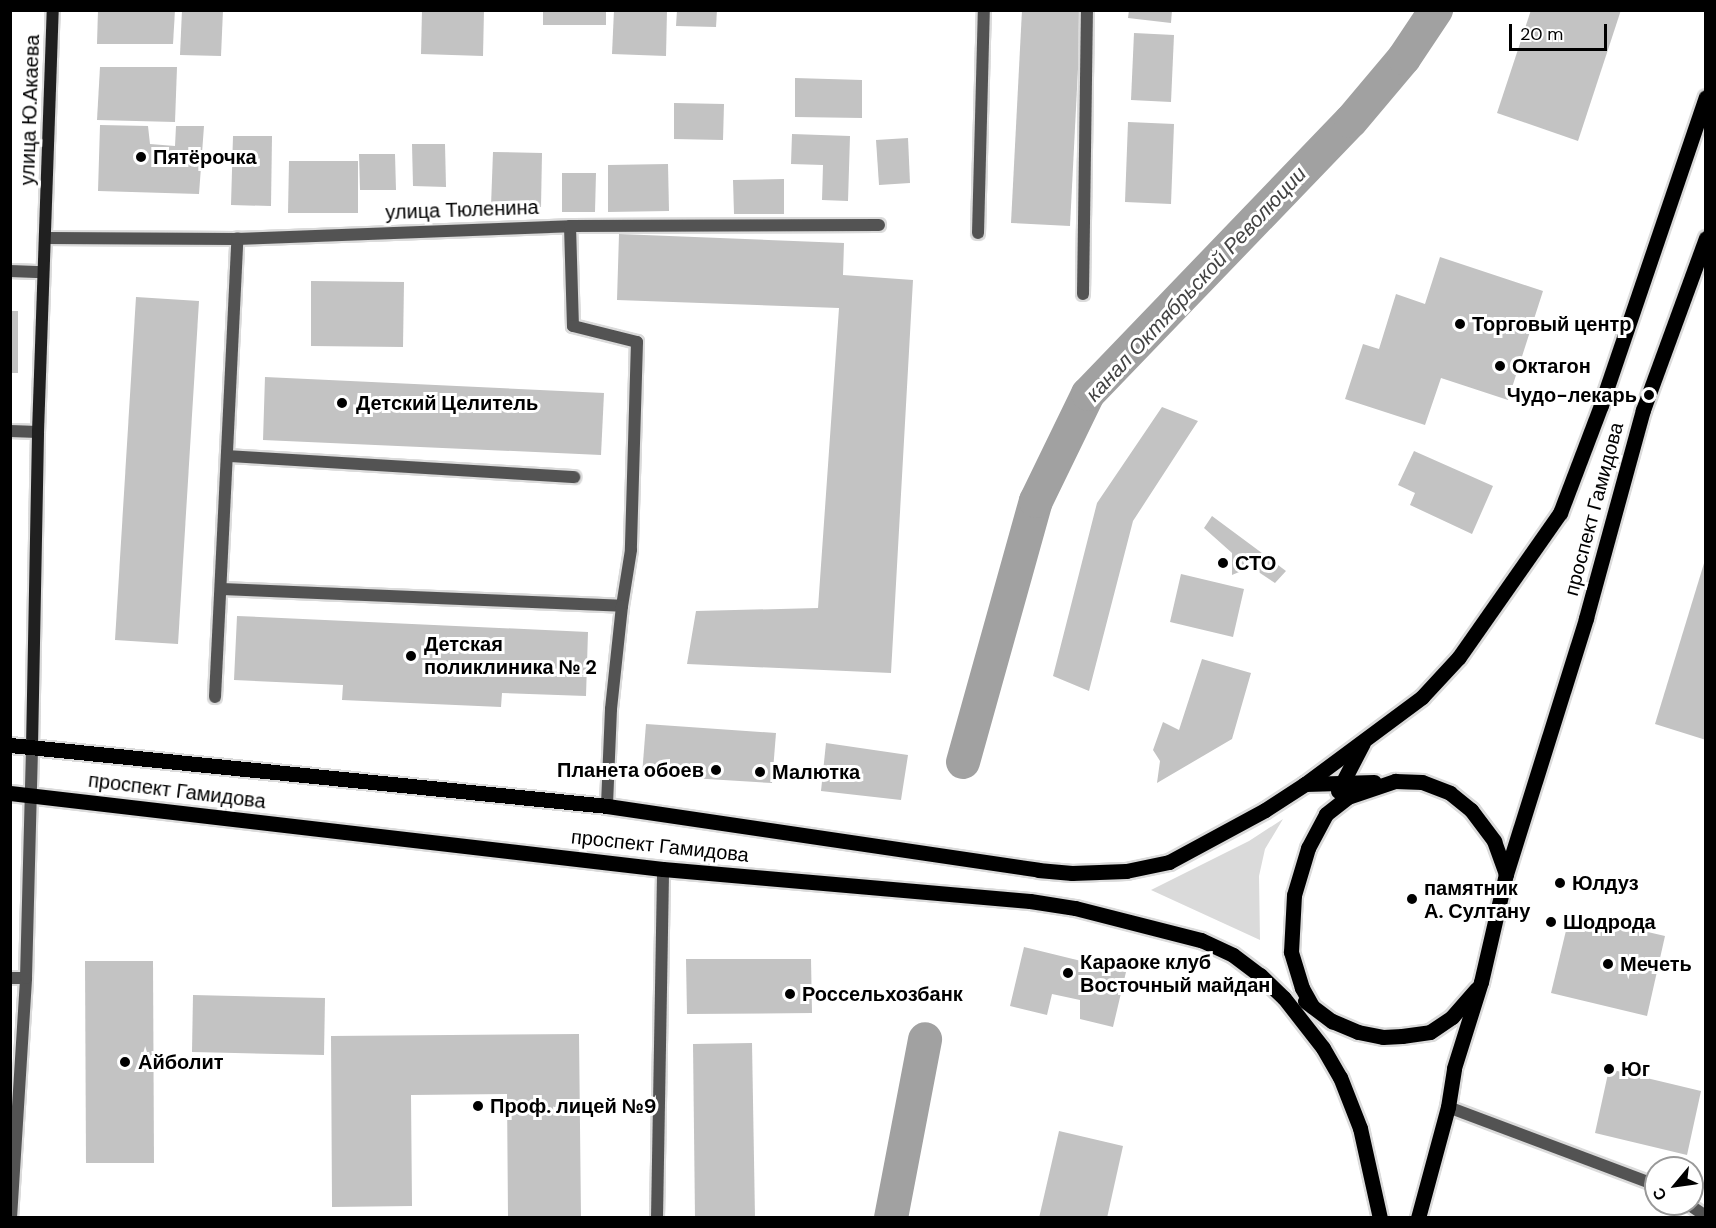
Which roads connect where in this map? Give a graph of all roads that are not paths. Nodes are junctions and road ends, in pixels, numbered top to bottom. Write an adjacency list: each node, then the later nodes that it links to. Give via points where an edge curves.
1 (53, 10): 8 (main road, улица Ю.Акаева)
2 (984, 10): 7 (street)
3 (1088, 10): 13 (street)
4 (1706, 97): 21 (main road, проспект Гамидова, via 1560,513 1460,657 1422,697)
5 (879, 225): 6 (street, улица Тюленина)
6 (570, 226): 10 (street, улица Тюленина); 19 (street, via 573,326 637,342 631,550)
7 (978, 233)
8 (46, 238): 10 (street, улица Тюленина); 12 (main road, улица Ю.Акаева)
9 (1706, 238): 32 (main road, проспект Гамидова, via 1643,410 1586,618)
10 (237, 239): 16 (street)
11 (10, 272): 12 (street)
12 (43, 272): 15 (main road, улица Ю.Акаева)
13 (1083, 294)
14 (10, 431): 15 (street)
15 (39, 432): 23 (main road, улица Ю.Акаева)
16 (228, 456): 17 (street); 18 (street)
17 (574, 477)
18 (222, 589): 19 (street); 20 (street)
19 (622, 606): 29 (street, via 611,709)
20 (215, 697)
21 (1364, 740): 25 (main road); 26 (main road, проспект Гамидова)
22 (10, 745): 23 (main road, проспект Гамидова)
23 (33, 747): 28 (street, улица Ю.Акаева); 29 (main road, проспект Гамидова)
24 (1395, 781): 25 (main road); 30 (main road, via 1348,797); 32 (main road, via 1422,782 1450,793 1471,810 1494,841)
25 (1342, 783): 26 (main road); 30 (main road)
26 (1305, 784): 29 (main road, проспект Гамидова, via 1169,862 1099,873 1038,870)
27 (10, 793): 28 (main road, проспект Гамидова)
28 (32, 795): 31 (main road, проспект Гамидова); 35 (street, улица Ю.Акаева)
29 (608, 806)
30 (1326, 814): 33 (main road, via 1308,848 1294,895)
31 (663, 869): 37 (main road, проспект Гамидова, via 1076,908 1201,940 1233,956); 42 (street)
32 (1506, 874): 36 (main road)
33 (1291, 952): 37 (main road); 38 (main road)
34 (10, 978): 35 (street)
35 (26, 978): 41 (street, улица Ю.Акаева)
36 (1481, 982): 38 (main road, via 1452,1017 1430,1032 1383,1037 1358,1032 1332,1021); 39 (main road, via 1454,1068)
37 (1290, 997): 38 (main road); 43 (main road, via 1340,1077 1360,1128)
38 (1312, 1006)
39 (1448, 1107): 40 (street); 44 (main road)
40 (1644, 1180)
41 (12, 1218)
42 (657, 1218)
43 (1380, 1218)
44 (1418, 1218)

